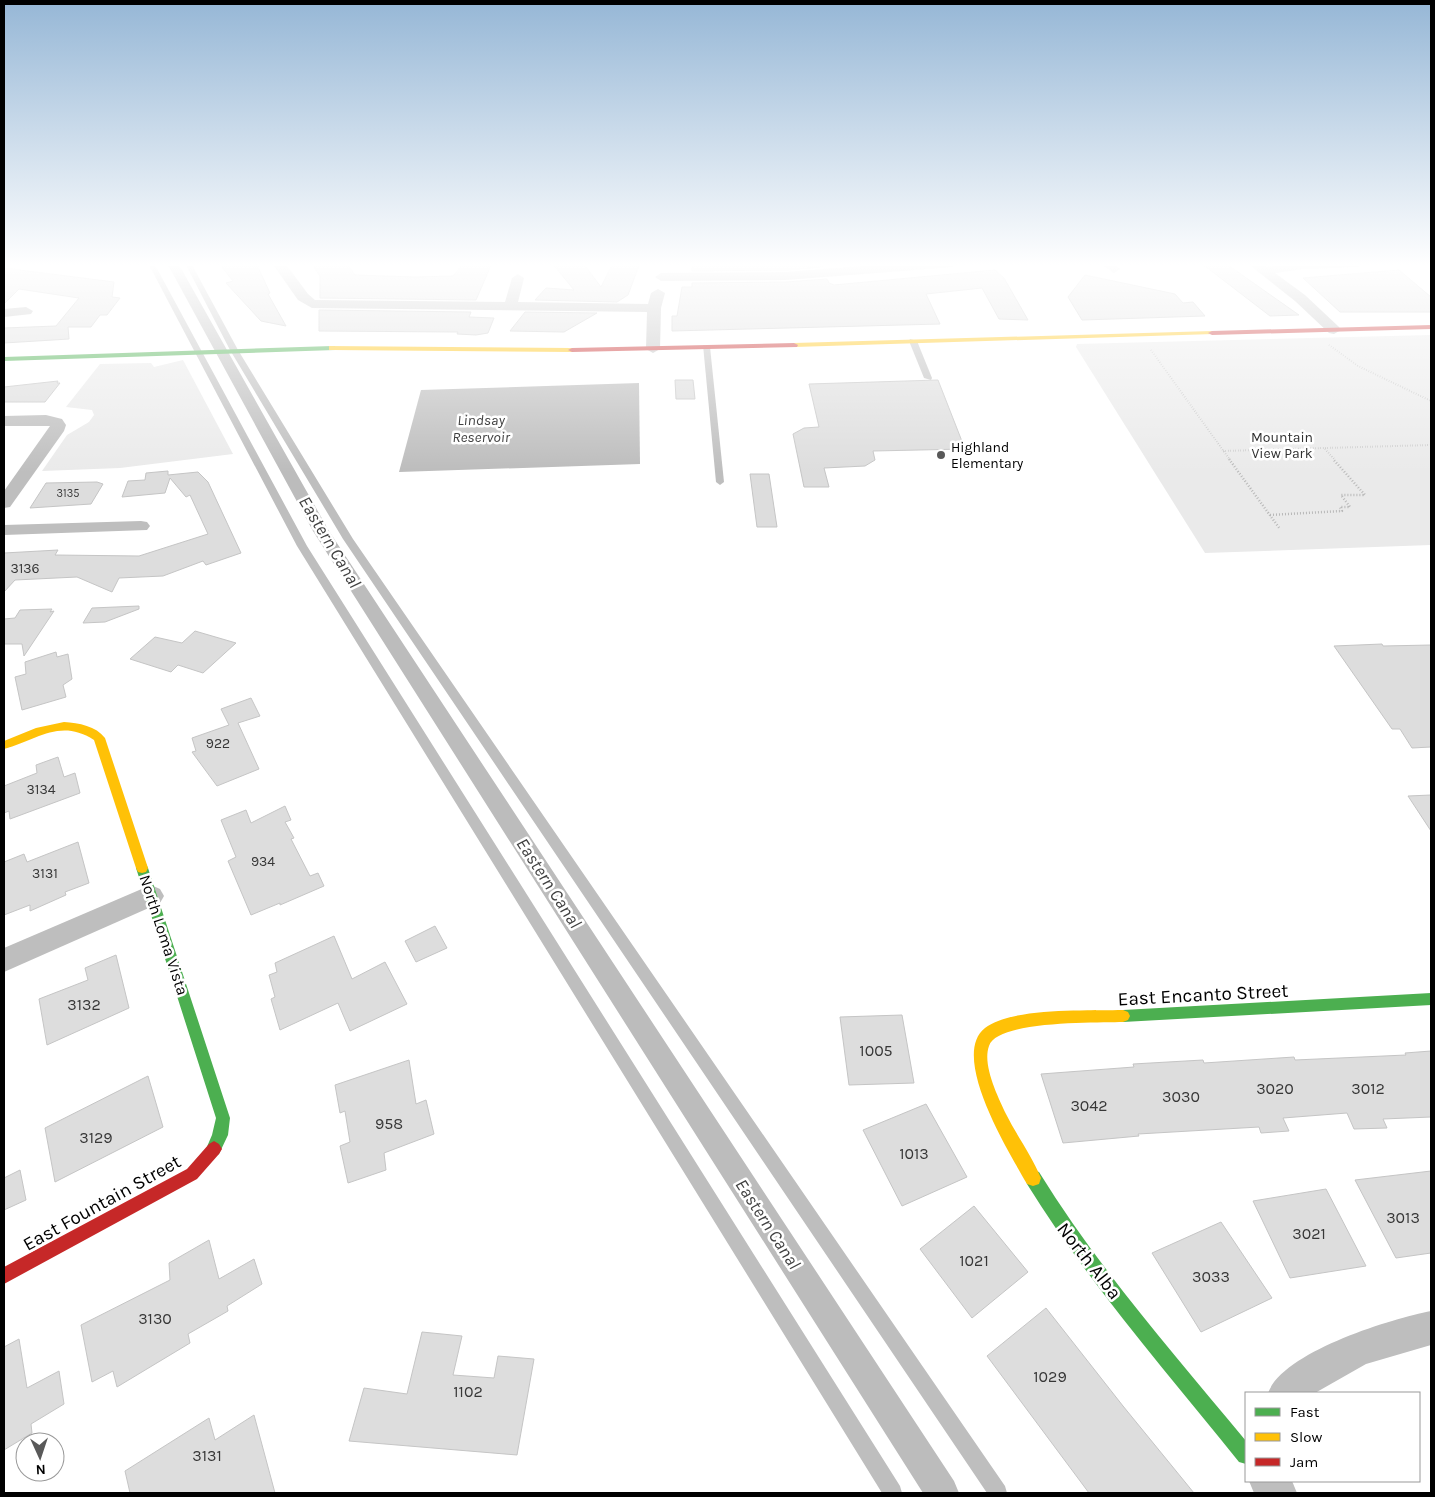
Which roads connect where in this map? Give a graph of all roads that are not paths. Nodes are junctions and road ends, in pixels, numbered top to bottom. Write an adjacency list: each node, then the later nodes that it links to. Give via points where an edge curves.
1 (188, 333): 9 (lane)
2 (225, 333): 8 (lane)
3 (653, 333): 7 (street)
4 (1213, 333): 5 (street)
5 (913, 341): 6 (street); 11 (lane)
6 (706, 347): 7 (street); 13 (lane)
7 (653, 349): 8 (street)
8 (234, 350): 9 (street); 29 (lane, via 348,538)
9 (198, 351): 10 (street); 28 (lane, via 302,546)
10 (4, 359)
11 (928, 378)
12 (4, 421): 14 (street, via 46,420 58,425)
13 (720, 482)
14 (4, 503)
15 (141, 526): 16 (street)
16 (4, 530)
17 (4, 745): 18 (street, North Loma Vista, via 51,728 81,725 94,732 99,738)
18 (151, 896): 19 (street); 22 (street, North Loma Vista, via 223,1118 219,1142)
19 (4, 960)
20 (1431, 999): 21 (street, East Encanto Street, via 1019,1022 992,1031)
21 (983, 1041): 26 (street, North Alba, via 980,1054 987,1084 1015,1148 1050,1211 1097,1274)
22 (212, 1154): 23 (street, East Fountain Street, via 182,1182)
23 (4, 1276)
24 (1431, 1328): 25 (street, via 1387,1339 1354,1352 1319,1370)
25 (1287, 1392)
26 (1242, 1440)
27 (1269, 1482): 30 (street)
28 (893, 1493)
29 (998, 1493)
30 (1278, 1493)

